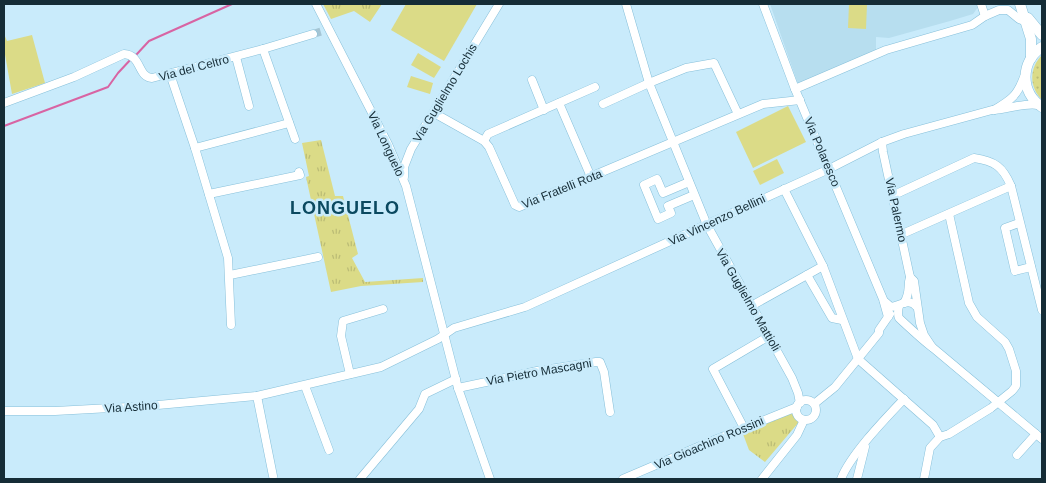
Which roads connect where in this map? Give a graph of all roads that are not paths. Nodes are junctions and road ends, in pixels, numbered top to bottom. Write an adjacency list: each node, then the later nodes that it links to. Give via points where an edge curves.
1 (316, 4): 37 (street, Via Longuelo, via 326,30)
2 (499, 4): 30 (street, Via Guglielmo Lochis)
3 (626, 4): 19 (street, Via Guglielmo Mattioli)
4 (763, 4): 21 (street, Via Polaresco)
5 (981, 4): 8 (street)
6 (1001, 7): 8 (street); 9 (street)
7 (1021, 7): 9 (main road); 11 (main road)
8 (985, 16): 21 (street, via 972,25 886,50)
9 (1027, 22): 15 (main road, via 1032,44)
10 (314, 34): 13 (street, Via del Celtro)
11 (1042, 35)
12 (1042, 47): 15 (main road)
13 (263, 50): 14 (street, Via del Celtro); 32 (street)
14 (236, 57): 16 (street, Via del Celtro); 26 (street)
15 (1031, 58): 17 (main road)
16 (170, 74): 23 (street, Via del Celtro, via 148,78 132,56 119,56); 38 (street)
17 (1025, 75): 27 (main road, via 1029,93); 29 (street, Via Vincenzo Bellini, via 1017,94)
18 (532, 80): 28 (street)
19 (649, 83): 25 (street); 31 (street, via 686,68 714,63); 35 (street, Via Guglielmo Mattioli)
20 (595, 88): 24 (street)
21 (795, 89): 22 (street, Via Polaresco)
22 (800, 100): 31 (street, Via Fratelli Rota, via 763,104); 40 (street, Via Polaresco)
23 (4, 103)
24 (560, 104): 28 (street); 42 (street)
25 (603, 104)
26 (249, 106)
27 (1040, 106): 29 (street, Via Vincenzo Bellini, via 1024,104)
28 (544, 110): 34 (street, via 488,134)
29 (992, 110): 36 (street, Via Vincenzo Bellini)
30 (434, 113): 34 (street); 39 (street, Via Guglielmo Lochis)
31 (738, 114): 35 (street, Via Fratelli Rota)
32 (289, 123): 33 (street); 38 (street)
33 (294, 139)
34 (484, 141): 42 (street, Via Fratelli Rota, via 517,207)
35 (673, 142): 42 (street, Via Fratelli Rota); 43 (street, Via Guglielmo Mattioli)
36 (882, 142): 40 (street, Via Vincenzo Bellini); 49 (street, Via Palermo)
37 (388, 144): 39 (street, via 401,158); 44 (street, Via Longuelo)
38 (195, 148): 47 (street)
39 (411, 149): 44 (street, Via Guglielmo Lochis, via 404,167)
40 (829, 169): 46 (street, Via Vincenzo Bellini); 60 (street, Via Polaresco)
41 (299, 173): 47 (street)
42 (591, 177)
43 (689, 182): 48 (street, Via Guglielmo Mattioli); 48 (street, via 663,193 657,179 644,185 658,219 671,213 668,206)
44 (406, 186): 71 (street, Via Longuelo)
45 (1011, 186): 49 (street, via 1006,174 996,164 974,158); 50 (street); 51 (street)
46 (784, 189): 52 (street, Via Vincenzo Bellini); 55 (street)
47 (209, 194): 58 (street)
48 (694, 195): 52 (street, Via Guglielmo Mattioli)
49 (894, 195): 53 (street, Via Palermo)
50 (949, 214): 53 (street); 83 (street, via 969,303 977,317 1005,342 1014,362 1016,386)
51 (1019, 223): 56 (street); 56 (street, via 1005,228 1015,271)
52 (707, 225): 62 (street, Via Guglielmo Mattioli); 71 (street, Via Vincenzo Bellini, via 525,308 454,328)
53 (900, 235): 59 (street, Via Palermo)
54 (318, 257): 58 (street)
55 (823, 266): 57 (street); 67 (street)
56 (1031, 267): 65 (street)
57 (807, 274): 62 (street); 67 (street, via 832,318)
58 (230, 275): 69 (street)
59 (910, 277): 61 (street, Via Palermo, via 909,294); 64 (street, Via Palermo, via 914,281)
60 (882, 299): 61 (street, via 890,307); 66 (street, Via Polaresco)
61 (902, 304): 64 (street, via 911,302); 66 (street); 68 (street, via 898,313)
62 (753, 305): 72 (street, Via Guglielmo Mattioli)
63 (382, 309): 75 (street, via 343,321 340,336)
64 (918, 310): 68 (street, via 914,321); 73 (street, via 922,329)
65 (1042, 310)
66 (888, 317): 70 (street)
67 (842, 320): 74 (street)
68 (905, 322): 70 (street, via 892,322); 73 (street)
69 (231, 325)
70 (879, 333): 74 (street)
71 (444, 336): 75 (street, Via Astino, via 381,367); 77 (street, Via Longuelo)
72 (769, 336): 76 (street, Via Guglielmo Mattioli); 88 (street, via 713,369)
73 (932, 346): 83 (street)
74 (858, 359): 81 (street); 82 (street, via 835,387)
75 (350, 374): 78 (street, Via Astino)
76 (792, 378): 82 (street, Via Guglielmo Mattioli); 84 (street, Via Guglielmo Mattioli, via 798,393)
77 (456, 379): 79 (street, Via Longuelo); 96 (street, via 425,394 419,409)
78 (306, 386): 80 (street, Via Astino); 92 (street)
79 (458, 388): 86 (street, Via Pietro Mascagni, via 537,370 600,362 604,369); 97 (street, Via Longuelo)
80 (257, 396): 85 (street, Via Astino, via 64,411); 95 (street)
81 (904, 399): 89 (street); 91 (street)
82 (811, 402): 84 (street); 87 (street, via 816,411 809,420)
83 (998, 403): 89 (street, via 949,434); 90 (street)
84 (798, 405): 87 (street, via 797,415); 88 (street, Via Gioachino Rossini)
85 (4, 411)
86 (610, 412)
87 (804, 420): 94 (street, via 797,435)
88 (744, 428): 98 (street, Via Gioachino Rossini)
89 (940, 436): 103 (street, via 930,448)
90 (1039, 436): 93 (street)
91 (866, 442): 101 (street); 102 (street)
92 (329, 450)
93 (1017, 455)
94 (768, 471): 99 (street); 100 (street)
95 (273, 476)
96 (360, 479)
97 (490, 479)
98 (623, 479)
99 (762, 479)
100 (773, 479)
101 (841, 479)
102 (857, 479)
103 (924, 479)

